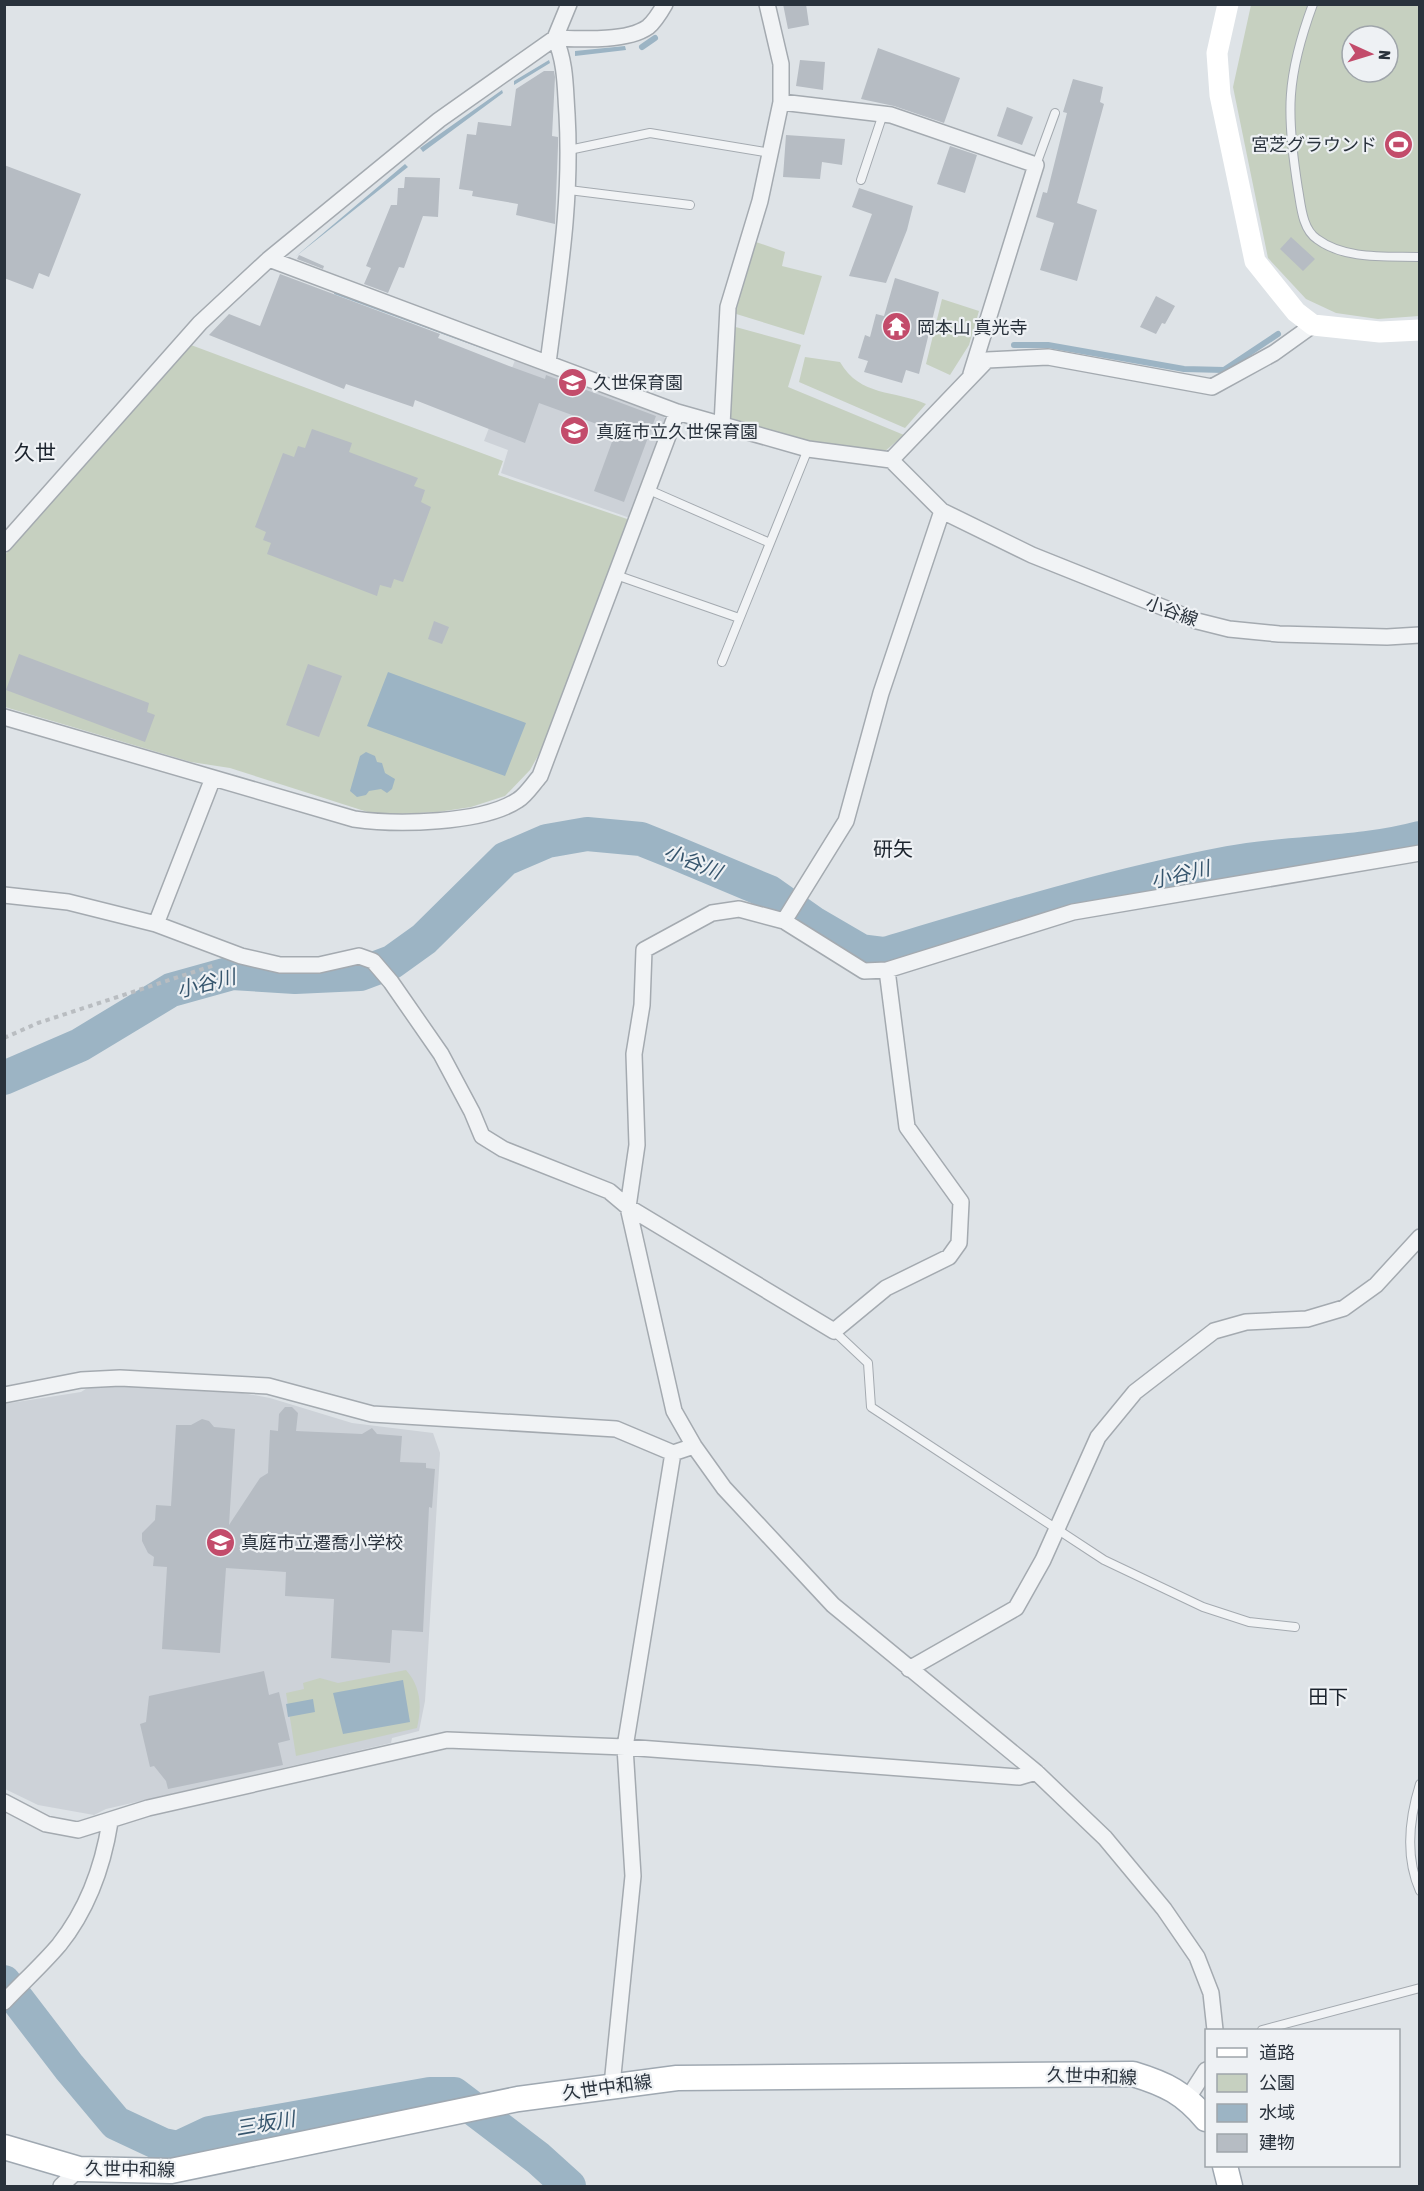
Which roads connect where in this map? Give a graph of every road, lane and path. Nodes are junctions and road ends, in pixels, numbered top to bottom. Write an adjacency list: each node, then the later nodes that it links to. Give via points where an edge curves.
1 (569, 4): 6 (street)
2 (665, 4): 6 (street, via 648,27 631,34 589,40)
3 (767, 4): 7 (street, via 781,64)
4 (1228, 4): 18 (street, via 1217,53 1220,95 1255,261 1296,312)
5 (1313, 4): 16 (lane, via 1297,46 1289,92 1289,136 1303,219 1315,239 1347,253)
6 (555, 38): 10 (street, via 564,58); 17 (street, via 439,120)
7 (781, 102): 9 (street); 11 (street)
8 (1055, 113): 12 (lane)
9 (883, 114): 12 (street); 13 (lane)
10 (569, 150): 11 (lane, via 650,133); 14 (street)
11 (771, 153): 23 (street, via 728,308)
12 (1036, 165): 21 (street)
13 (861, 180)
14 (569, 190): 15 (lane); 20 (street)
15 (690, 205)
16 (1419, 257)
17 (269, 259): 20 (street); 29 (street, via 200,324)
18 (1313, 325): 19 (street, via 1380,332); 21 (street, via 1212,387 1048,357 987,360)
19 (1419, 330)
20 (548, 363): 22 (street)
21 (970, 376): 25 (street)
22 (677, 412): 23 (street); 26 (street)
23 (722, 425): 24 (street)
24 (808, 449): 25 (street); 28 (lane)
25 (891, 459): 27 (street, 小谷線)
26 (649, 490): 28 (lane); 30 (street)
27 (942, 511): 32 (street, 小谷線, via 1122,593 1229,629 1279,634); 38 (street, via 880,693 846,821)
28 (770, 543): 31 (lane)
29 (4, 544)
30 (616, 575): 31 (lane); 35 (street, via 540,776 519,800 491,812 386,824 354,819)
31 (739, 618): 33 (lane)
32 (1419, 635)
33 (722, 662)
34 (4, 717): 35 (street)
35 (213, 778): 39 (street)
36 (1419, 854): 41 (street, via 1073,912)
37 (4, 895): 39 (street, via 68,902)
38 (784, 921): 41 (street, via 864,971); 43 (street, via 739,909 712,913 644,950 642,1005 634,1054 637,1145)
39 (156, 924): 40 (street)
40 (241, 956): 42 (path, via 38,1023); 43 (street, via 280,965 319,965 358,956 373,960 441,1054 482,1136 503,1149 609,1191)
41 (887, 970): 45 (street, via 908,1127 961,1202 959,1243 949,1257 886,1288)
42 (4, 1038)
43 (628, 1207): 45 (street); 47 (street, via 674,1411)
44 (1419, 1237): 49 (street, via 1376,1285 1344,1308 1307,1319 1246,1322 1214,1331 1135,1392 1098,1437)
45 (834, 1330): 49 (lane, via 868,1363 871,1407)
46 (4, 1395): 48 (street, via 111,1378 268,1386 372,1414 616,1429)
47 (694, 1446): 48 (street); 51 (street, via 724,1488 833,1605)
48 (673, 1453): 52 (street)
49 (1057, 1532): 50 (lane, via 1104,1560 1203,1607 1249,1622); 51 (street, via 1016,1608)
50 (1295, 1627)
51 (909, 1669): 53 (street)
52 (625, 1747): 53 (street, via 1019,1777); 56 (street, via 447,1740 148,1808); 63 (street, via 633,1876)
53 (1036, 1772): 60 (street, via 1105,1838 1164,1909 1197,1957 1211,1993)
54 (1419, 1785): 57 (lane, via 1410,1815 1412,1874)
55 (4, 1802): 56 (street, via 46,1824 78,1830)
56 (110, 1822): 59 (street, via 105,1853 83,1908 59,1944)
57 (1419, 1891)
58 (1419, 1988): 61 (lane)
59 (4, 2002)
60 (1215, 2029)
61 (1269, 2029)
62 (1205, 2072): 64 (street)
63 (612, 2085): 64 (main road, 久世中和線, via 677,2078 1133,2074); 68 (main road, 久世中和線, via 171,2172)
64 (1188, 2098): 65 (main road, 久世中和線)
65 (1205, 2118)
66 (4, 2147): 68 (main road, 久世中和線)
67 (1225, 2167): 70 (main road)
68 (79, 2169): 69 (street)
69 (61, 2187)
70 (1230, 2187)

